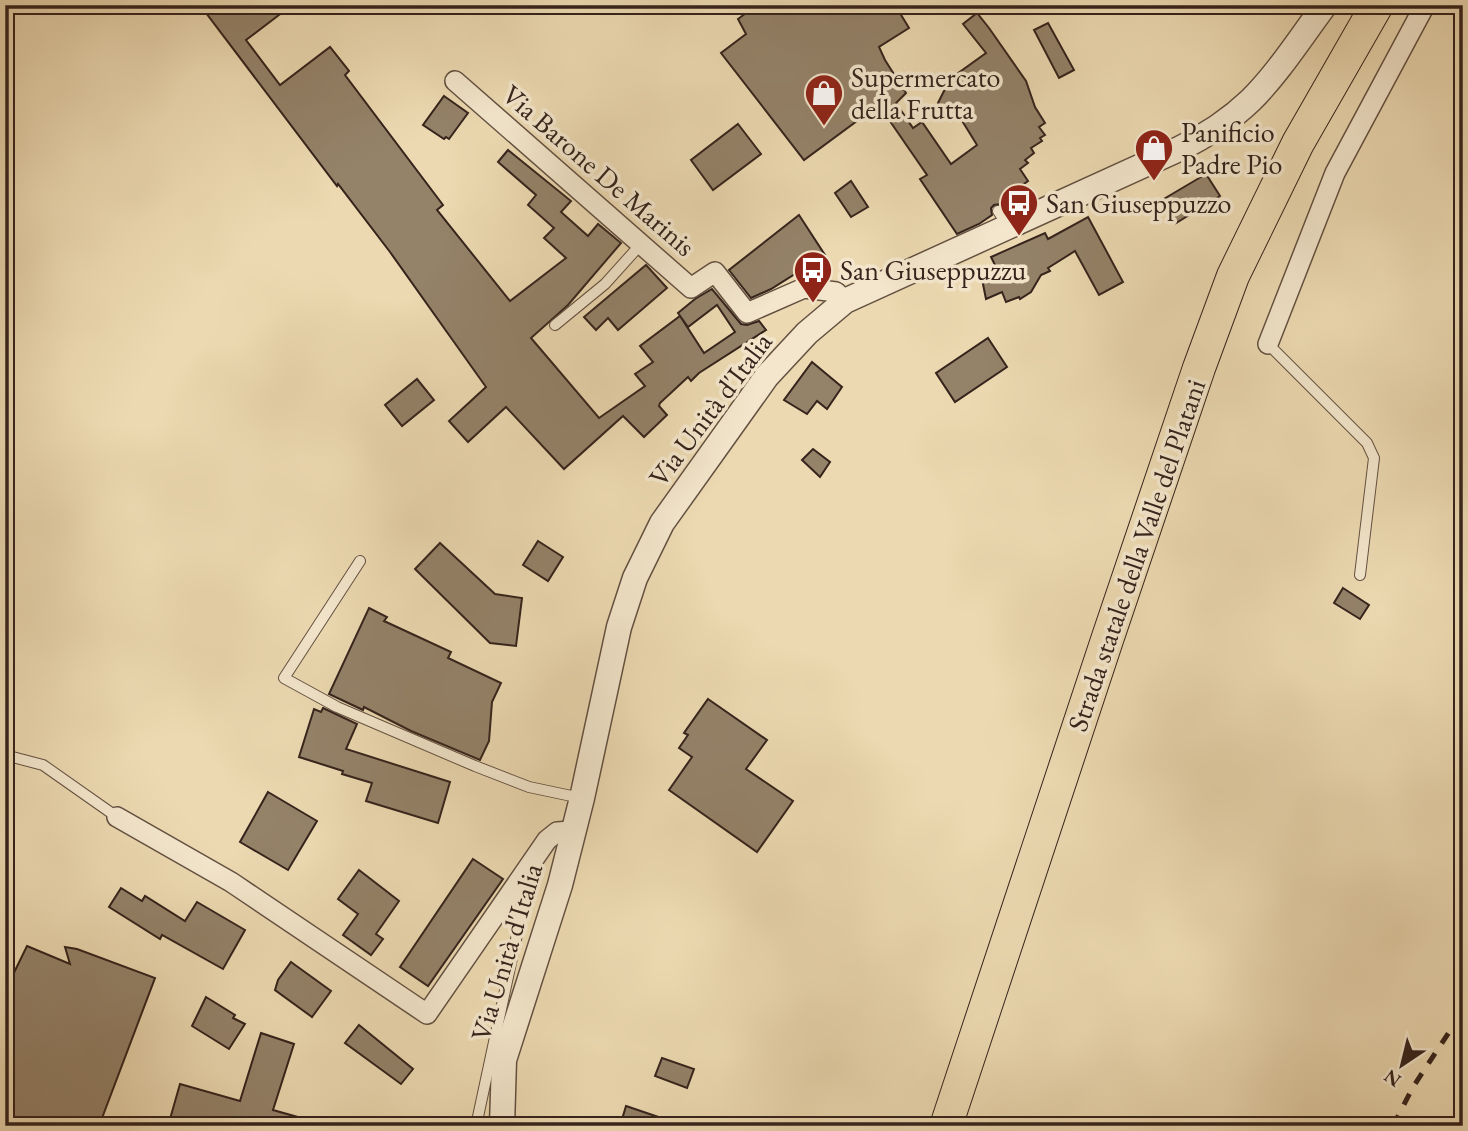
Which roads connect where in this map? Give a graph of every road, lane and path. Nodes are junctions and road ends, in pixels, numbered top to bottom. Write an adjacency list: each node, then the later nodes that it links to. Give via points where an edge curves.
1 (1325, 5): 6 (street, Via Unità d'Italia, via 1251,99 1215,129 1180,149 1003,219)
2 (1377, 5): 18 (main road, Strada statale della Valle del Platani, via 1298,143 1233,276)
3 (1425, 5): 8 (street, via 1335,173)
4 (455, 81): 5 (street, Via Barone De Marinis)
5 (641, 244): 6 (street, Via Barone De Marinis, via 691,288 715,272 747,313 804,288 836,292); 7 (lane, via 605,284)
6 (845, 301): 12 (street, Via Unità d'Italia, via 767,376 662,523 645,554 619,626)
7 (555, 325)
8 (1268, 344): 10 (lane, via 1367,443 1374,458)
9 (360, 561): 12 (lane, via 284,678 337,707 475,766 529,787)
10 (1360, 575)
11 (5, 755): 13 (lane, via 43,765)
12 (582, 798): 14 (street, Via Unità d'Italia)
13 (117, 817): 15 (street, via 231,881 427,1014)
14 (572, 831): 15 (street, via 557,832 547,839); 17 (street, Via Unità d'Italia, via 560,884)
15 (521, 877): 16 (lane, via 524,902)
16 (496, 1036): 17 (lane); 19 (lane)
17 (504, 1060): 20 (street, Via Unità d'Italia)
18 (950, 1115)
19 (476, 1126)
20 (502, 1126)

